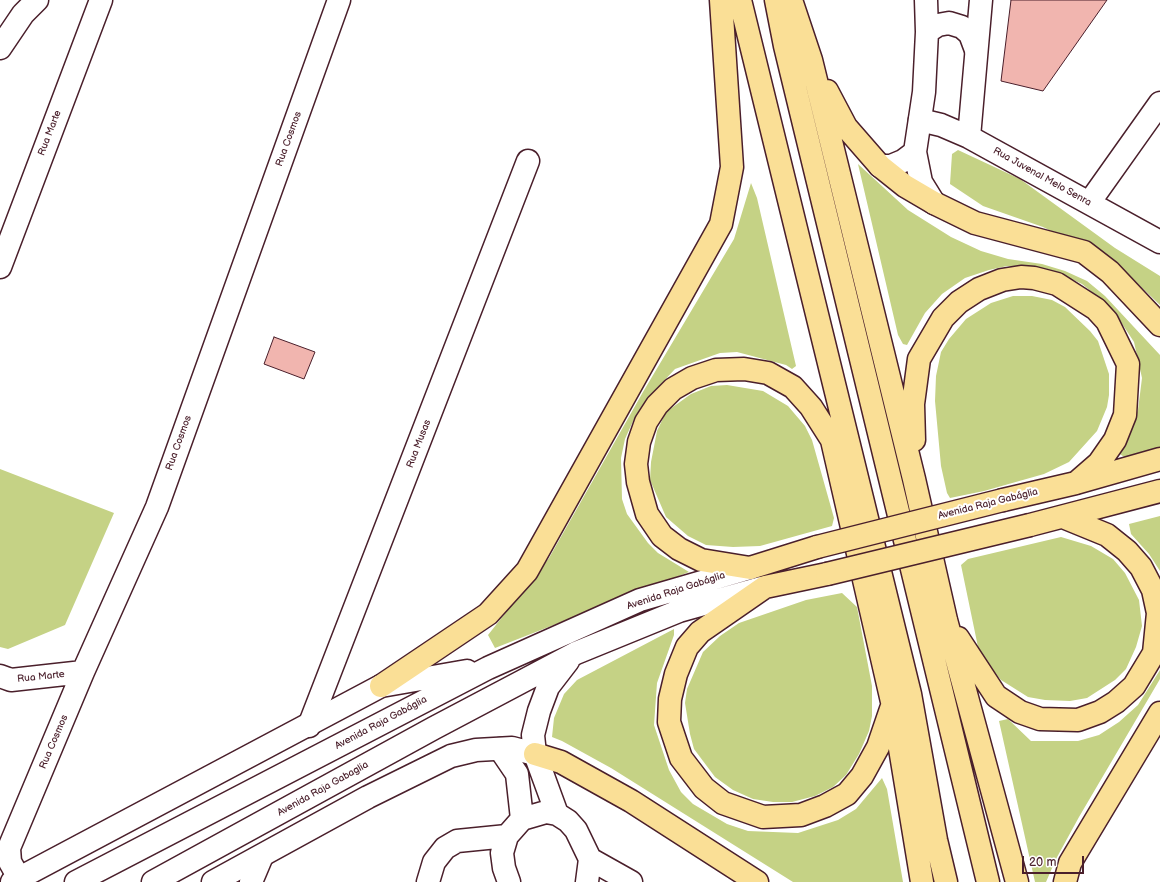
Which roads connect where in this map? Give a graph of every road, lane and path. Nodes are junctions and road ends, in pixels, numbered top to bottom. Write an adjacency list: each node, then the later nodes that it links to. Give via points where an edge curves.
1 (37, 0): 12 (street, via 23,14)
2 (101, 0): 24 (street, Rua Marte)
3 (339, 0): 37 (street, Rua Cosmos, via 157,507)
4 (720, 0): 39 (highway, via 732,167 721,224 527,572 488,614)
5 (725, 0): 26 (highway)
6 (740, 0): 63 (highway, via 910,694)
7 (776, 0): 64 (highway)
8 (791, 0): 14 (highway)
9 (926, 0): 11 (street)
10 (981, 0): 13 (street)
11 (928, 32): 13 (street, via 949,23 962,27 970,34); 16 (street)
12 (0, 48)
13 (976, 50): 17 (street)
14 (811, 60): 20 (highway, via 846,127); 28 (highway)
15 (1160, 103): 22 (street)
16 (920, 120): 17 (street, Rua Juvenal Melo Senra, via 941,125); 18 (street)
17 (970, 137): 22 (street, Rua Juvenal Melo Senra)
18 (914, 152): 20 (street, via 892,166); 21 (street, via 921,182)
19 (528, 162): 43 (street, Rua Musas)
20 (880, 166): 21 (highway, via 905,186)
21 (934, 203): 25 (highway, via 975,223 1084,252 1110,272)
22 (1089, 204): 23 (street, Rua Juvenal Melo Senra)
23 (1160, 242)
24 (0, 267)
25 (1160, 325)
26 (832, 440): 32 (highway, via 811,407 793,387 768,373 744,369 716,370 692,378 673,389 653,410 639,442 636,464 647,514 662,536 679,549 701,560); 41 (highway)
27 (1160, 459): 29 (highway, Avenida Raja Gabáglia)
28 (914, 479): 29 (highway, via 913,404 919,359 943,318 959,302 978,289 1002,280 1034,278 1057,284 1096,309 1107,322 1128,364 1125,415 1115,440 1098,463); 34 (highway)
29 (1076, 483): 32 (highway, Avenida Raja Gabáglia, bridge, via 817,547)
30 (1160, 491): 31 (highway, Avenida Raja Gabáglia)
31 (1063, 517): 33 (highway, Avenida Raja Gabáglia, bridge); 34 (highway, via 1107,535 1127,551 1141,567 1153,590 1158,613 1154,653 1134,686 1116,702 1100,712 1078,720 1040,719 1020,712 996,696)
32 (750, 568): 36 (street, Avenida Raja Gabáglia, via 640,600)
33 (765, 587): 35 (street, Avenida Raja Gabáglia, via 680,611); 41 (highway, via 700,632 687,647 676,674 670,699 669,722 682,758 704,788 723,803 763,817 800,815 825,806 847,794 862,776 878,747)
34 (946, 620): 65 (highway)
35 (576, 653): 40 (street, Avenida Raja Gabáglia); 45 (street, via 548,687 533,735)
36 (488, 668): 39 (street); 53 (street, Avenida Raja Gabáglia)
37 (83, 672): 38 (street, Rua Marte, via 11,680); 52 (street, Rua Cosmos, via 9,848 10,862)
38 (0, 676)
39 (382, 686): 43 (street)
40 (494, 697): 46 (street); 54 (street, Avenida Raja Gabaglia)
41 (892, 706): 62 (highway)
42 (1160, 713): 66 (highway, via 1070,863)
43 (309, 726): 52 (street)
44 (500, 748): 45 (street, via 512,748); 46 (street, via 451,756); 48 (street, via 517,774)
45 (535, 754): 47 (street); 61 (highway, via 561,762 631,801)
46 (368, 797): 50 (street)
47 (557, 814): 48 (street, via 546,812); 51 (street, via 576,830)
48 (522, 819): 49 (street)
49 (504, 845): 57 (street, via 469,840 457,841 445,848 434,862); 58 (street, via 504,868)
50 (262, 856): 55 (street); 56 (street)
51 (590, 859): 59 (street); 60 (street)
52 (16, 880)
53 (76, 882)
54 (153, 882)
55 (213, 882)
56 (251, 882)
57 (428, 882)
58 (509, 882)
59 (587, 882)
60 (631, 882)
61 (757, 882)
62 (922, 882)
63 (946, 882)
64 (988, 882)
65 (1017, 882)
66 (1064, 882)

